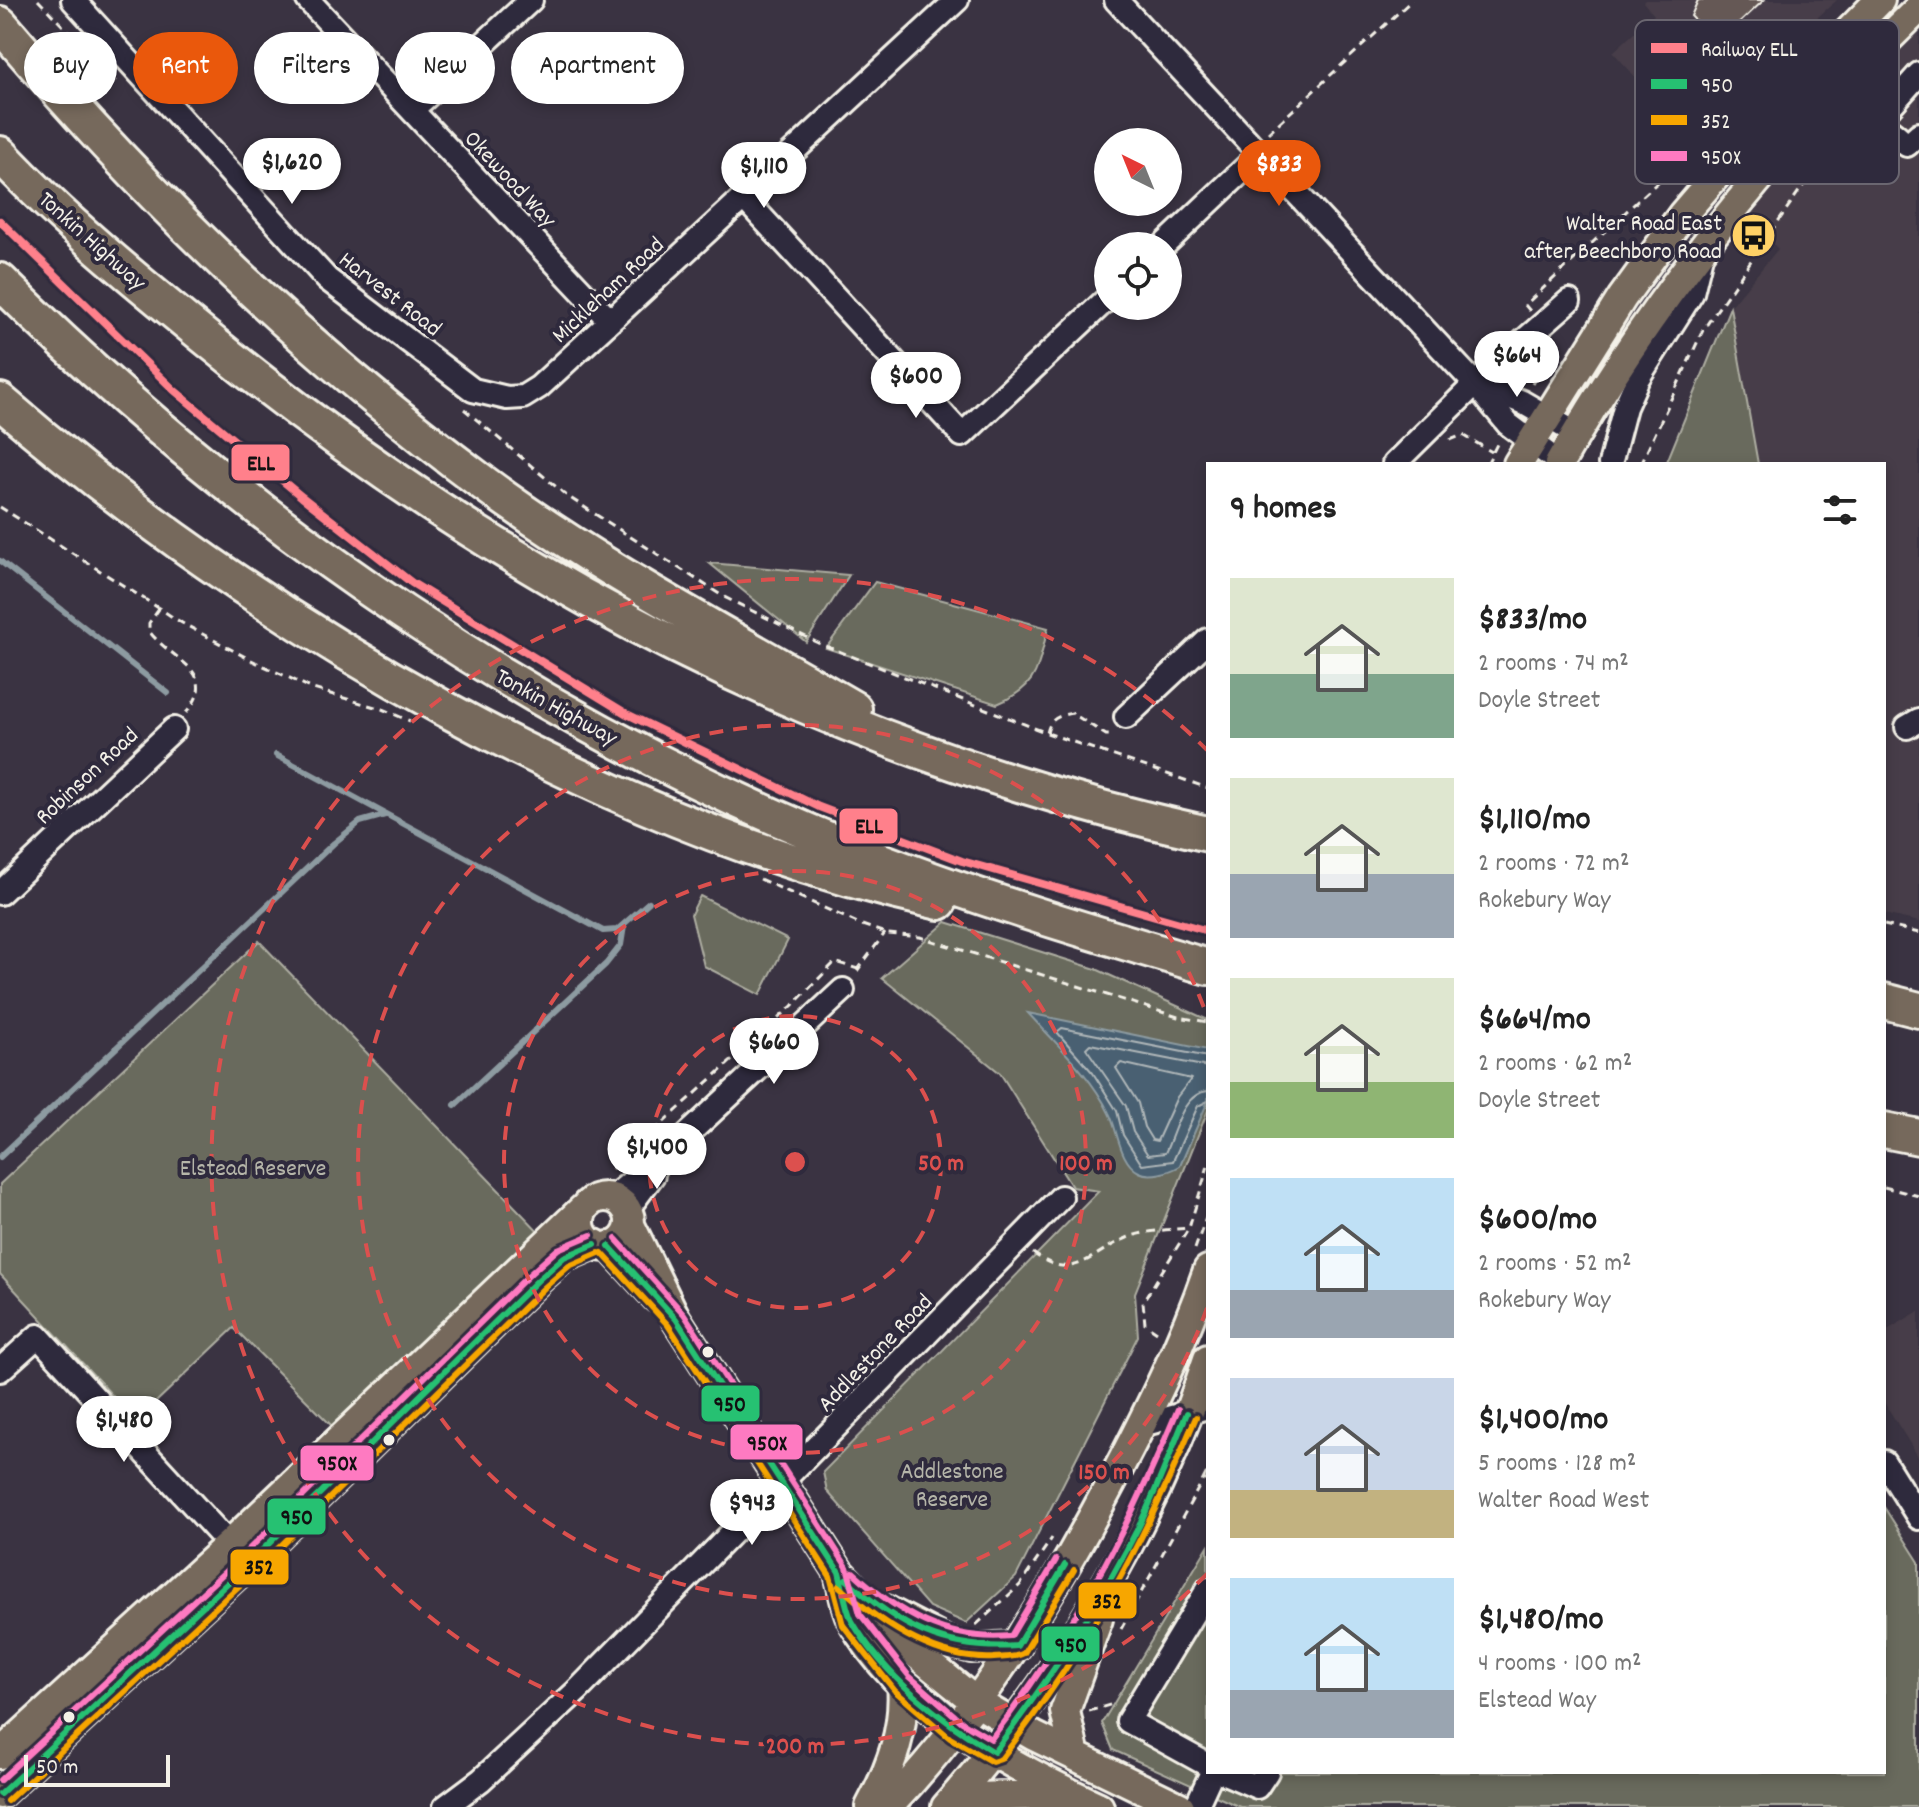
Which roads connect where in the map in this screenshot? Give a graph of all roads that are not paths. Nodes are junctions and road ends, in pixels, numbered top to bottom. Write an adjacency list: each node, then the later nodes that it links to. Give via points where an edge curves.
1 (73, 0): 28 (street, Harvest Road, via 327,279 473,390 507,398 523,397)
2 (308, 0): 13 (street, Okewood Way)
3 (531, 0): 13 (street)
4 (1116, 0): 16 (street)
5 (1880, 0): 8 (main road)
6 (955, 1): 20 (street, Mickleham Road)
7 (1919, 8): 10 (main road)
8 (1860, 20)
9 (0, 24): 40 (highway, via 109,149 278,315 373,398 484,483 620,573)
10 (1899, 27)
11 (1919, 74): 12 (street)
12 (1899, 92)
13 (412, 110): 26 (street, Okewood Way)
14 (1919, 134): 15 (street, via 1907,145)
15 (1899, 137)
16 (1257, 150): 21 (street); 27 (street)
17 (0, 154): 40 (highway, Tonkin Highway, via 106,256 266,387 379,470 550,579 672,647 838,722)
18 (1709, 184): 30 (main road, via 1622,298)
19 (1755, 184): 22 (main road)
20 (744, 198): 25 (street, via 962,435); 26 (street, Mickleham Road)
21 (1177, 232)
22 (1702, 251): 31 (main road); 36 (street, via 1692,293 1625,407)
23 (0, 281): 43 (highway, Tonkin Highway, via 133,407 253,505 425,628 546,701 734,799 863,854 996,903)
24 (1569, 301): 27 (street)
25 (1094, 311)
26 (610, 321): 28 (street, Mickleham Road)
27 (1475, 384): 30 (street); 32 (street); 33 (street)
28 (539, 387)
29 (0, 401): 43 (highway, via 197,554 400,684 521,747 659,810 873,887)
30 (1547, 416): 31 (street); 32 (main road)
31 (1577, 434): 35 (main road)
32 (1524, 453): 34 (street)
33 (1396, 462)
34 (1556, 462)
35 (1561, 462)
36 (1611, 462)
37 (1206, 642): 38 (street)
38 (1126, 717)
39 (174, 729): 42 (street, Robinson Road)
40 (930, 753): 41 (highway, Tonkin Highway, via 1055,795)
41 (1206, 833)
42 (2, 886)
43 (1131, 944): 44 (highway, Tonkin Highway)
44 (1206, 966)
45 (843, 990): 52 (street, via 673,1148)
46 (1886, 1002): 47 (highway)
47 (1919, 1010)
48 (1886, 1130): 49 (highway)
49 (1919, 1137)
50 (1061, 1197): 61 (street, Addlestone Road)
51 (584, 1208): 52 (main road, via 599,1198); 53 (main road, via 581,1224 588,1239); 63 (main road)
52 (623, 1211): 53 (main road, via 623,1239); 55 (main road)
53 (602, 1245): 55 (main road); 63 (main road, via 564,1257)
54 (1206, 1276): 59 (main road)
55 (676, 1319): 61 (main road)
56 (1206, 1368): 58 (main road)
57 (0, 1370): 63 (street, via 38,1336)
58 (1197, 1410): 59 (street); 64 (main road)
59 (1142, 1425): 68 (main road)
60 (1886, 1465): 62 (street)
61 (782, 1485): 65 (main road); 82 (street, Addlestone Road, via 577,1691)
62 (1919, 1518)
63 (239, 1554): 74 (main road); 80 (main road)
64 (1117, 1566): 71 (main road); 75 (main road, via 1076,1708)
65 (839, 1572): 67 (main road); 69 (main road, via 851,1619)
66 (1206, 1592): 76 (street, via 1128,1721)
67 (868, 1602): 68 (main road, via 946,1641 971,1648); 70 (main road, via 918,1655)
68 (1017, 1646): 70 (main road)
69 (902, 1683): 72 (main road); 83 (main road, via 904,1705 895,1753)
70 (976, 1702): 71 (main road); 72 (main road)
71 (1015, 1725): 73 (main road); 75 (main road)
72 (956, 1730): 73 (main road); 84 (main road)
73 (994, 1752): 81 (main road); 85 (main road)
74 (0, 1754)
75 (1075, 1756): 87 (main road)
76 (1206, 1764)
77 (1211, 1774): 88 (street)
78 (1227, 1774): 79 (street, via 1257,1787)
79 (1266, 1774)
80 (0, 1794)
81 (1070, 1794): 85 (main road, via 980,1797); 86 (main road)
82 (445, 1807)
83 (870, 1807)
84 (888, 1807)
85 (946, 1807)
86 (1099, 1807)
87 (1180, 1807)
88 (1196, 1807)

